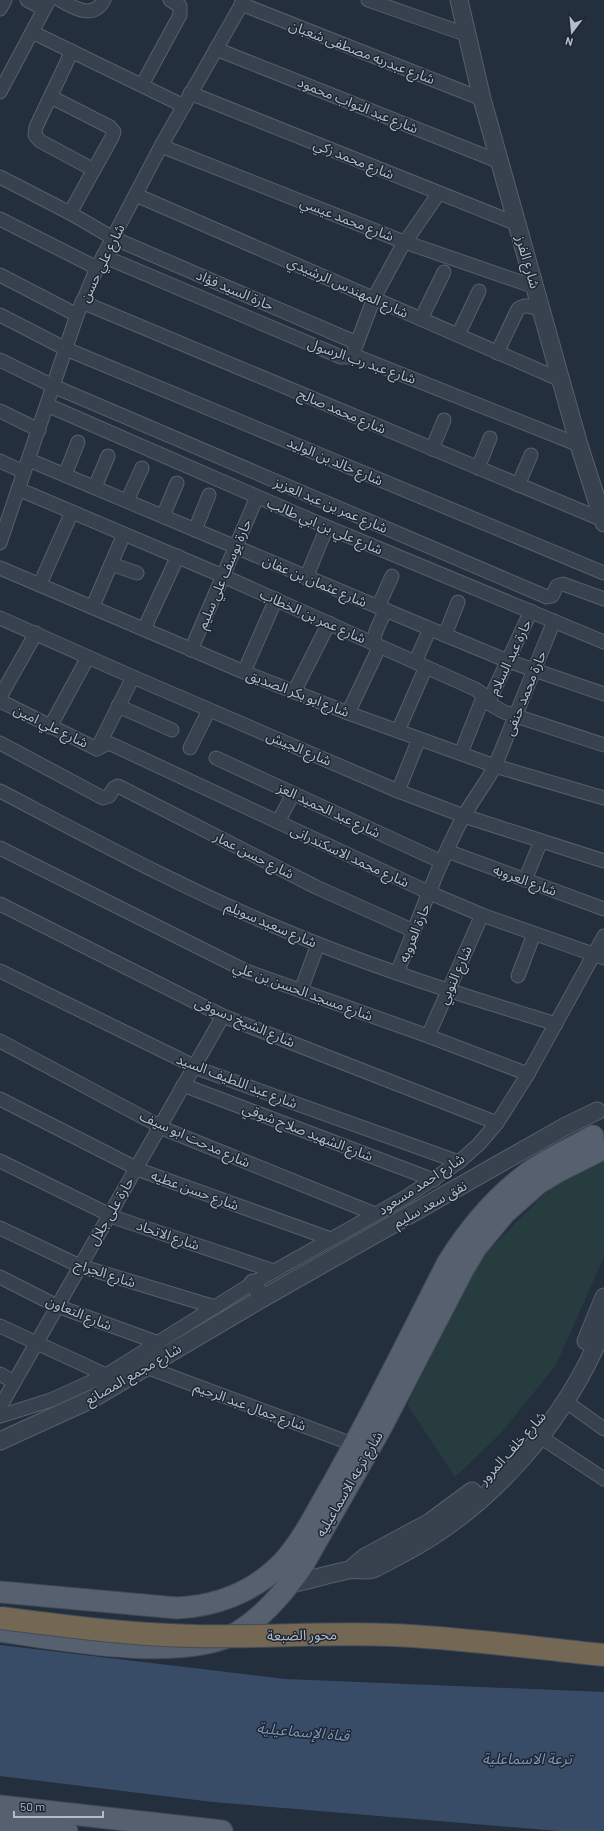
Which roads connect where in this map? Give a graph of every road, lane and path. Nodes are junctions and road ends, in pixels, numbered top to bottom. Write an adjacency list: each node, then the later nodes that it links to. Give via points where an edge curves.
1 (5, 0): 10 (street)
2 (27, 0): 9 (street)
3 (60, 0): 4 (street, via 86,12 95,10)
4 (104, 0)
5 (170, 0): 15 (street, via 180,6 180,15)
6 (368, 0): 12 (street)
7 (459, 0): 12 (street, شارع الفرز)
8 (242, 2): 13 (street, شارع علي حسن); 19 (street, شارع عبدربه مصطفى شعبان)
9 (46, 5): 11 (street)
10 (0, 9)
11 (32, 32): 14 (street); 16 (street)
12 (468, 35): 19 (street, شارع الفرز)
13 (216, 49): 17 (street, شارع علي حسن); 22 (street, شارع عبد التواب محمود)
14 (72, 51): 15 (street); 18 (street)
15 (142, 85): 20 (street)
16 (0, 92)
17 (190, 93): 20 (street, شارع علي حسن); 25 (street, شارع محمد زكي)
18 (50, 97): 23 (street, via 34,131 37,138); 23 (street, via 112,129 113,135)
19 (482, 99): 22 (street, شارع الفرز)
20 (184, 106): 21 (street, شارع علي حسن)
21 (161, 146): 26 (street, شارع علي حسن); 31 (street, شارع محمد عيسي)
22 (500, 162): 29 (street, شارع الفرز)
23 (94, 170): 27 (street)
24 (0, 177): 27 (street, حارة السيد فؤاد)
25 (439, 193): 29 (street, شارع محمد زكي); 31 (street)
26 (136, 195): 30 (street, شارع علي حسن); 38 (street, شارع المهندس الرشيدي)
27 (70, 213): 30 (street, حارة السيد فؤاد)
28 (0, 219): 33 (street)
29 (517, 224): 36 (street, شارع الفرز)
30 (113, 238): 32 (street, شارع علي حسن); 45 (street, حارة السيد فؤاد)
31 (405, 242): 36 (street, شارع محمد عيسي); 38 (street)
32 (103, 256): 33 (street, شارع علي حسن); 48 (street, شارع عبد رب الرسول, via 341,356)
33 (97, 268): 39 (street, شارع علي حسن)
34 (444, 272): 43 (street)
35 (0, 275): 42 (street)
36 (535, 287): 40 (street, شارع الفرز)
37 (479, 291): 44 (street)
38 (374, 298): 43 (street, شارع المهندس الرشيدي); 45 (street)
39 (82, 302): 42 (street, شارع علي حسن); 59 (street, شارع محمد صالح)
40 (541, 310): 47 (street, via 527,305 518,309); 50 (street, شارع الفرز)
41 (0, 315): 46 (street, شارع خالد بن الوليد)
42 (77, 315): 46 (street, شارع علي حسن)
43 (421, 319): 44 (street, شارع المهندس الرشيدي)
44 (458, 335): 47 (street, شارع المهندس الرشيدي)
45 (357, 343): 48 (street)
46 (66, 349): 51 (street, شارع علي حسن); 86 (street, شارع خالد بن الوليد)
47 (498, 352): 50 (street, شارع المهندس الرشيدي)
48 (351, 357): 58 (street, شارع عبد رب الرسول, via 358,357)
49 (0, 360): 51 (street)
50 (561, 380): 58 (street, شارع الفرز)
51 (53, 386): 52 (street, شارع علي حسن); 91 (street, شارع عمر بن عبد العزيز, via 547,597 552,596 557,586 563,584)
52 (47, 405): 55 (street, شارع علي حسن); 72 (street, شارع علي بن ابي طالب)
53 (0, 411): 55 (street)
54 (444, 420): 59 (street)
55 (39, 430): 63 (street, شارع علي حسن)
56 (490, 438): 65 (street)
57 (78, 442): 66 (street)
58 (579, 445): 76 (street, شارع الفرز)
59 (432, 449): 65 (street, شارع محمد صالح)
60 (531, 455): 68 (street)
61 (108, 456): 69 (street)
62 (0, 461): 63 (street, شارع عثمان بن عفان)
63 (26, 466): 66 (street, شارع عثمان بن عفان); 70 (street, شارع علي حسن)
64 (142, 468): 73 (street)
65 (478, 468): 68 (street, شارع محمد صالح)
66 (65, 475): 69 (street, شارع عثمان بن عفان)
67 (177, 483): 75 (street)
68 (518, 485): 76 (street, شارع محمد صالح)
69 (95, 487): 73 (street, شارع عثمان بن عفان)
70 (18, 489): 74 (street, شارع عمر بن الخطاب); 80 (street, شارع علي حسن)
71 (209, 495): 78 (street)
72 (257, 497): 77 (street, شارع علي بن ابي طالب); 81 (street, حارة يوسف علي سليم)
73 (127, 500): 75 (street, شارع عثمان بن عفان)
74 (72, 512): 79 (street, شارع عمر بن الخطاب); 90 (street)
75 (163, 516): 78 (street, شارع عثمان بن عفان)
76 (604, 522)
77 (327, 527): 89 (street); 96 (street, شارع علي بن ابي طالب)
78 (195, 530): 81 (street, شارع عثمان بن عفان)
79 (124, 534): 82 (street, شارع عمر بن الخطاب); 83 (street)
80 (1, 535)
81 (236, 548): 87 (street, حارة يوسف علي سليم); 89 (street, شارع عثمان بن عفان)
82 (178, 556): 87 (street, شارع عمر بن الخطاب); 100 (street)
83 (111, 564): 85 (street); 94 (street)
84 (0, 568): 90 (street, شارع ابو بكر الصديق)
85 (137, 573)
86 (604, 573)
87 (223, 576): 92 (street, شارع عمر بن الخطاب); 106 (street, حارة يوسف علي سليم)
88 (392, 576): 95 (street)
89 (306, 578): 95 (street, شارع عثمان بن عفان)
90 (40, 584): 94 (street, شارع ابو بكر الصديق)
91 (604, 599)
92 (276, 600): 99 (street, شارع عمر بن الخطاب); 111 (street)
93 (458, 602): 103 (street)
94 (93, 606): 100 (street, شارع ابو بكر الصديق)
95 (382, 609): 101 (street, شارع عثمان بن عفان); 105 (street, via 375,637)
96 (531, 611): 98 (street, شارع علي بن ابي طالب); 108 (street, حارة عبد السلام)
97 (0, 618): 102 (street, شارع الجيش)
98 (554, 620): 104 (street, شارع علي بن ابي طالب); 110 (street, حارة محمد حنفى)
99 (329, 624): 105 (street, شارع عمر بن الخطاب); 113 (street)
100 (144, 629): 106 (street, شارع ابو بكر الصديق)
101 (430, 629): 103 (street, شارع عثمان بن عفان); 109 (street)
102 (36, 633): 107 (street, شارع الجيش); 115 (street)
103 (445, 635): 108 (street, شارع عثمان بن عفان)
104 (604, 642)
105 (376, 644): 109 (street, شارع عمر بن الخطاب); 120 (street, via 377,652)
106 (191, 650): 111 (street, شارع ابو بكر الصديق)
107 (88, 657): 112 (street, شارع الجيش); 122 (street)
108 (508, 661): 110 (street, شارع عثمان بن عفان); 116 (street, حارة عبد السلام)
109 (421, 665): 116 (street, شارع عمر بن الخطاب, via 475,689); 124 (street)
110 (534, 670): 114 (street, شارع عثمان بن عفان); 121 (street, حارة محمد حنفى)
111 (244, 672): 113 (street, شارع ابو بكر الصديق)
112 (133, 677): 118 (street); 119 (street, شارع الجيش)
113 (294, 692): 120 (street, شارع ابو بكر الصديق)
114 (604, 694)
115 (0, 698)
116 (486, 699): 121 (street, شارع عمر بن الخطاب, via 504,712); 130 (street, حارة عبد السلام)
117 (0, 702): 122 (street, شارع علي امين)
118 (118, 706): 123 (street); 128 (street)
119 (210, 710): 129 (street); 134 (street, شارع الجيش)
120 (348, 713): 124 (street, شارع ابو بكر الصديق)
121 (515, 716): 127 (street, شارع عمر بن الخطاب); 132 (street, حارة محمد حنفى)
122 (50, 727): 128 (street, شارع علي امين)
123 (172, 730)
124 (398, 731): 125 (street, شارع ابو بكر الصديق)
125 (419, 739): 130 (street, شارع ابو بكر الصديق); 134 (street)
126 (0, 743): 148 (street, شارع حسن عمار, via 100,797 106,798 118,786 316,887)
127 (604, 745)
128 (99, 748): 138 (street, شارع محمد الاسكندرانى, via 111,744)
129 (190, 748)
130 (461, 753): 132 (street, شارع ابو بكر الصديق)
131 (216, 758): 135 (street, شارع عبد الحميد العز)
132 (495, 766): 136 (street, شارع ابو بكر الصديق); 137 (street, حارة محمد حنفى)
133 (0, 791): 151 (street, شارع سعيد سويلم, via 171,879)
134 (398, 791): 137 (street, شارع الجيش)
135 (293, 794): 138 (street); 141 (street, شارع عبد الحميد العز)
136 (604, 798)
137 (464, 816): 139 (street, شارع الجيش); 141 (street, حارة العروبه)
138 (278, 822): 144 (street, شارع محمد الاسكندرانى)
139 (541, 841): 142 (street, شارع الجيش); 143 (street)
140 (0, 848): 156 (street, شارع مسجد الحسن بن علي, via 235,967)
141 (445, 857): 143 (street, شارع العروبه); 144 (street, حارة العروبه)
142 (604, 861)
143 (525, 880): 146 (street, شارع العروبه)
144 (430, 893): 147 (street, شارع محمد الاسكندرانى); 148 (street, حارة العروبه)
145 (0, 904): 158 (street, شارع الشيخ دسوقى)
146 (604, 909)
147 (482, 915): 149 (street, شارع محمد الاسكندرانى); 157 (street, شارع النوبي)
148 (414, 931): 154 (street, حارة العروبه)
149 (534, 934): 152 (street, شارع محمد الاسكندرانى); 155 (street)
150 (604, 936): 152 (street, شارع احمد مسعود)
151 (318, 944): 154 (street, شارع سعيد سويلم); 156 (street)
152 (599, 955): 159 (street, شارع احمد مسعود)
153 (0, 972): 162 (street, شارع عبد اللطيف السيد)
154 (397, 973): 157 (street, شارع سعيد سويلم)
155 (518, 976)
156 (301, 990): 160 (street, شارع مسجد الحسن بن علي)
157 (448, 990): 159 (street, شارع سعيد سويلم); 160 (street, شارع النوبي)
158 (223, 1016): 162 (street, حارة على جلال); 167 (street, شارع الشيخ دسوقى)
159 (556, 1024): 163 (street, شارع احمد مسعود)
160 (428, 1036): 163 (street, شارع مسجد الحسن بن علي)
161 (0, 1042): 168 (street, شارع مدحت ابو سيف)
162 (194, 1067): 164 (street, حارة على جلال); 170 (street, شارع عبد اللطيف السيد)
163 (528, 1074): 167 (street, شارع احمد مسعود)
164 (183, 1085): 168 (street, حارة على جلال); 172 (street, شارع الشهيد صلاح شوقي)
165 (0, 1100): 171 (street, شارع حسن عطيه)
166 (597, 1111): 182 (street, نفق سعد سليم, via 566,1126)
167 (497, 1123): 170 (street, شارع احمد مسعود)
168 (160, 1126): 171 (street, حارة على جلال); 173 (street, شارع مدحت ابو سيف)
169 (0, 1161): 174 (street, شارع الاتحاد)
170 (459, 1162): 172 (street, شارع احمد مسعود)
171 (136, 1168): 174 (street, حارة على جلال); 176 (street, شارع حسن عطيه)
172 (434, 1180): 173 (street, شارع احمد مسعود)
173 (375, 1214): 176 (street, شارع احمد مسعود)
174 (109, 1215): 177 (street, حارة على جلال); 178 (street, شارع الاتحاد)
175 (0, 1228): 177 (street, شارع الجراج)
176 (331, 1239): 178 (street, شارع احمد مسعود)
177 (80, 1266): 183 (street, حارة على جلال); 184 (street, شارع الجراج)
178 (274, 1271): 180 (street, شارع احمد مسعود)
179 (0, 1278): 183 (street, شارع التعاون)
180 (254, 1283): 182 (street); 184 (street, شارع مجمع المصانع)
181 (604, 1297): 201 (street, شارع خلف المرور, via 562,1388 544,1414 508,1456 456,1504 430,1522 365,1557)
182 (263, 1298): 189 (street, شارع مجمع المصانع)
183 (57, 1306): 187 (street, شارع التعاون); 188 (street, حارة على جلال)
184 (215, 1307): 187 (street, شارع مجمع المصانع)
185 (0, 1326): 188 (street)
186 (604, 1327): 193 (street, شارع خلف المرور)
187 (159, 1343): 191 (street, شارع مجمع المصانع)
188 (36, 1344): 191 (street); 192 (street, حارة على جلال)
189 (146, 1367): 198 (street, شارع مجمع المصانع, via 92,1399); 199 (street, شارع جمال عبد الرحيم)
190 (0, 1374): 192 (street)
191 (106, 1375): 195 (street, شارع مجمع المصانع, via 51,1400)
192 (14, 1382): 194 (street, حارة على جلال)
193 (565, 1401): 196 (street); 197 (street, شارع خلف المرور)
194 (0, 1407)
195 (0, 1416)
196 (604, 1429)
197 (539, 1436): 200 (street); 201 (street, شارع خلف المرور, via 486,1494 437,1534 376,1567 364,1571)
198 (0, 1441)
199 (355, 1445): 202 (main road, شارع ترعه الاسماعيليه, via 448,1262 475,1222 530,1172 597,1143 539,1183 505,1213 476,1248 381,1428); 203 (main road, شارع ترعه الاسماعيليه, via 291,1552 259,1582 240,1593 193,1607 177,1608)
200 (604, 1479)
201 (351, 1569): 202 (street, شارع خلف المرور)
202 (290, 1584): 206 (main road, شارع ترعه الاسماعيليه, via 256,1619 237,1632 214,1642 197,1645 168,1648 106,1645)
203 (0, 1592)
204 (0, 1618): 207 (highway, محور الضبعة, bridge, via 161,1635 231,1637 363,1634 422,1637)
205 (38, 1629): 208 (highway, via 178,1646 418,1649)
206 (0, 1631)
207 (604, 1656)
208 (604, 1670)
209 (0, 1806): 212 (main road)
210 (0, 1824): 211 (main road)
211 (65, 1831)
212 (222, 1831)

